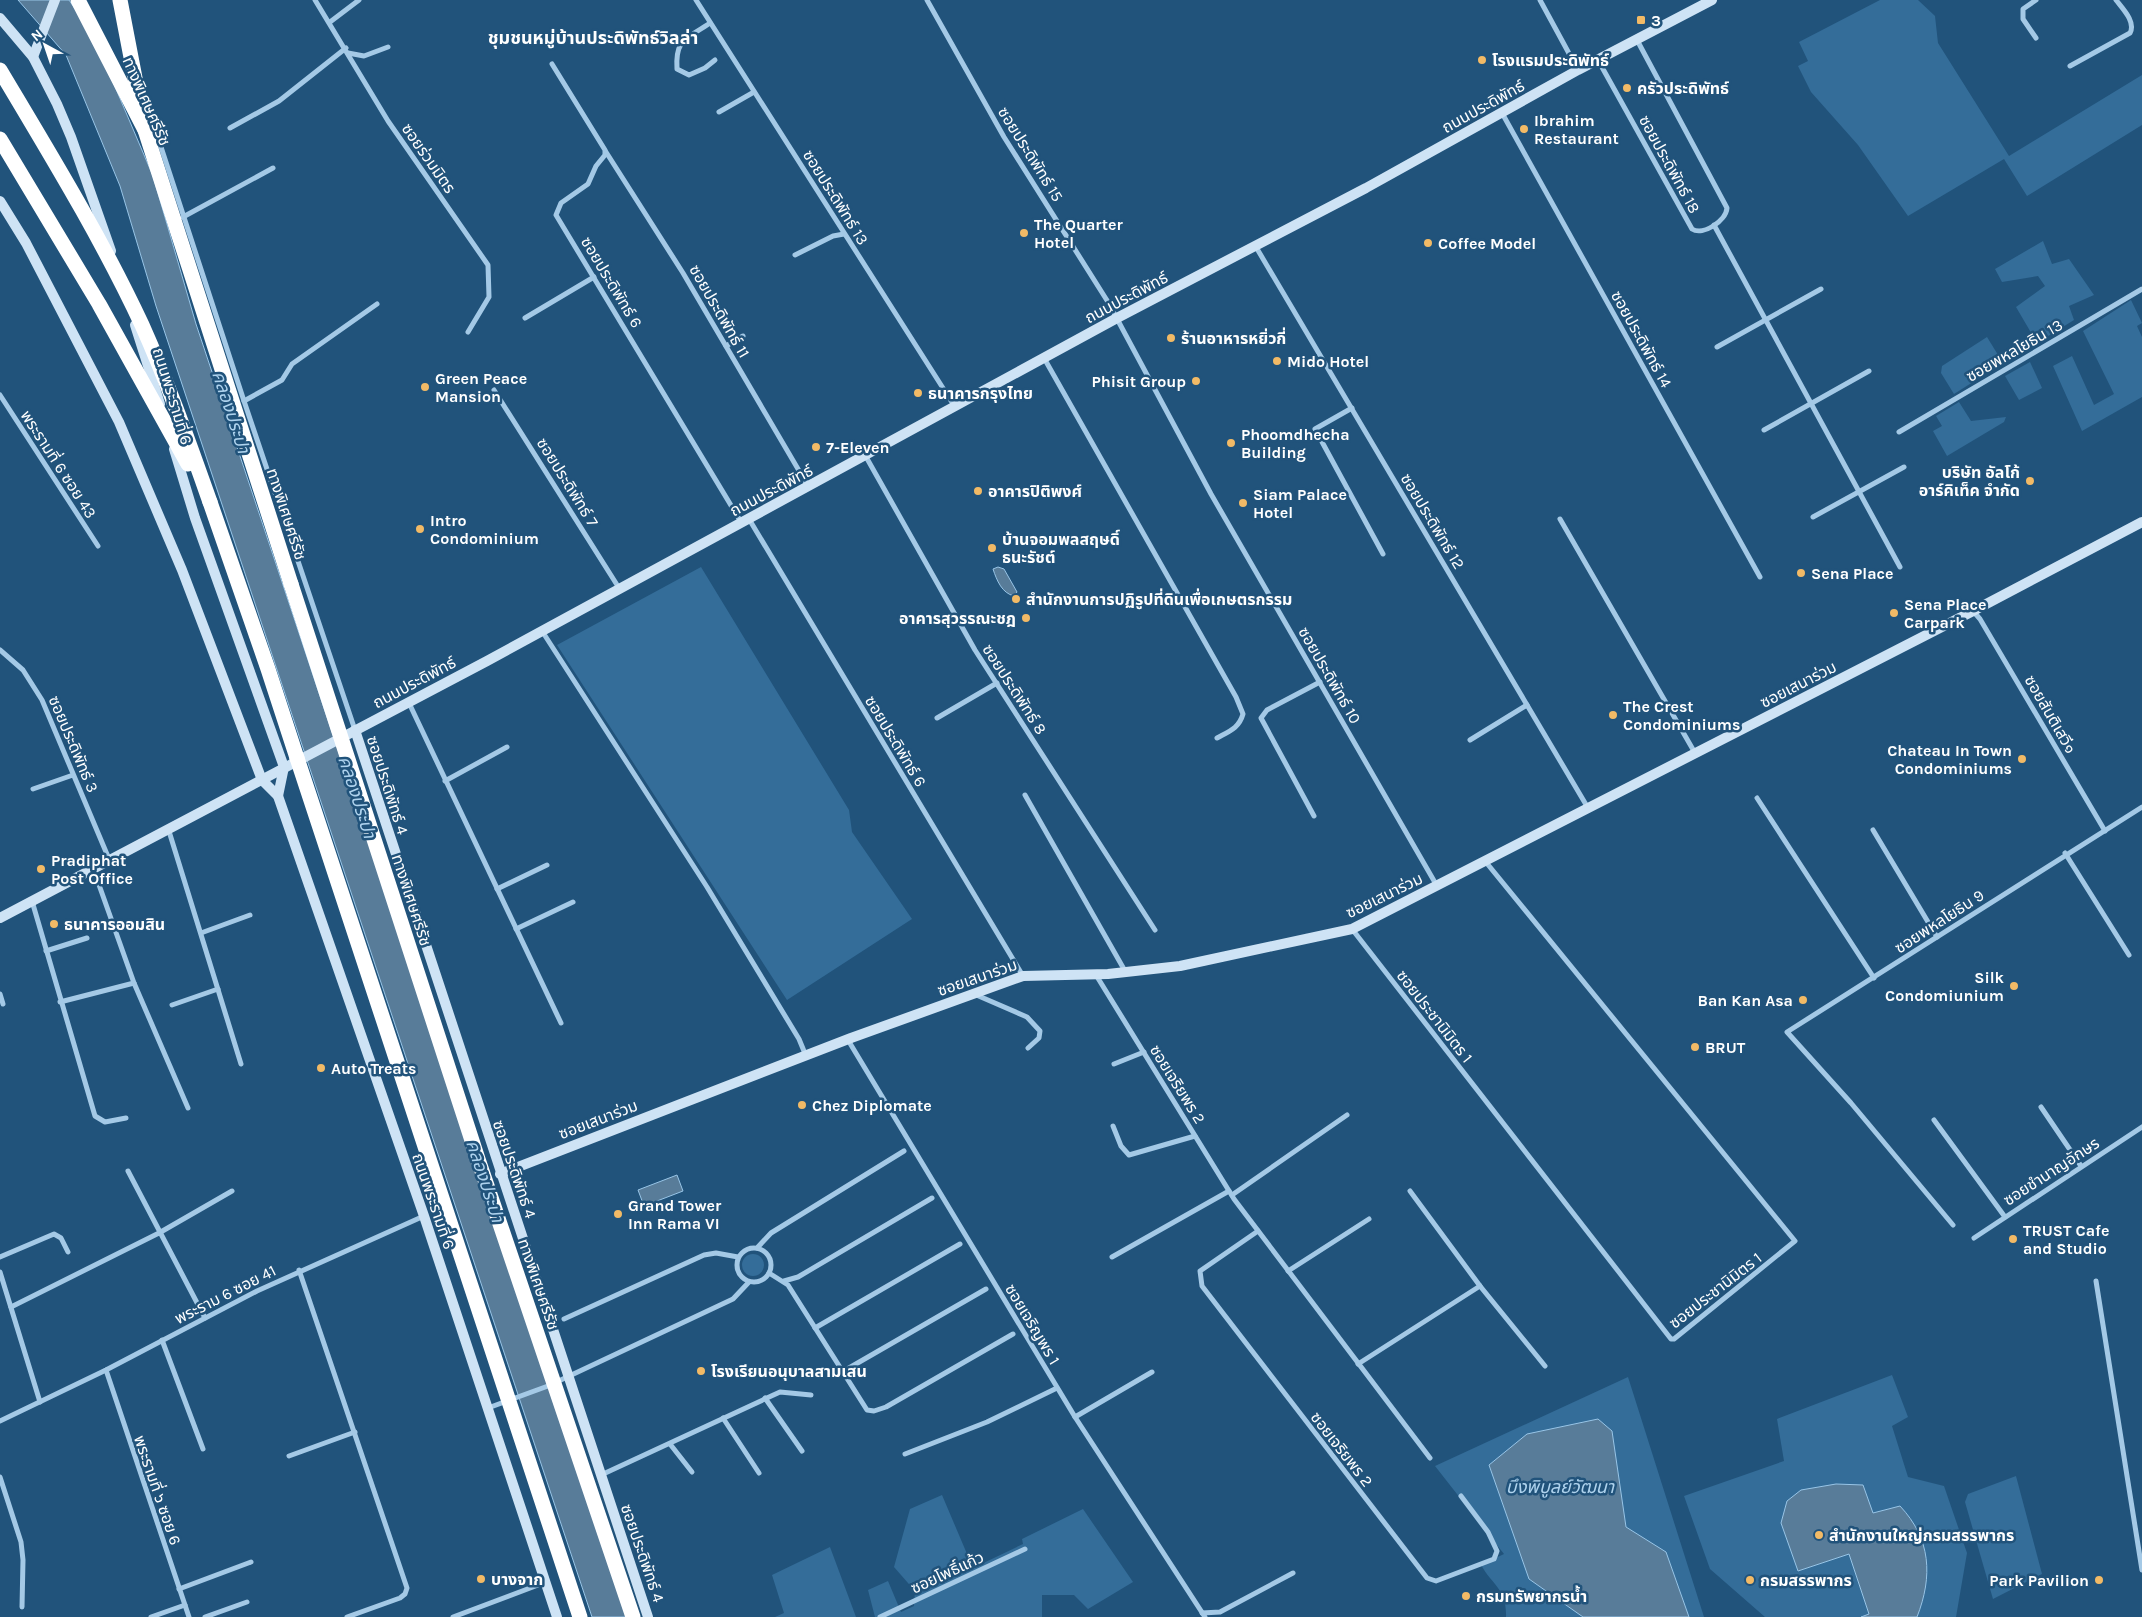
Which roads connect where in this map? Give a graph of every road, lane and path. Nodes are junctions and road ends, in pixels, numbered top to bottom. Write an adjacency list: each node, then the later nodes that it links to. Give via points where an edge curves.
1 (55, 0): 20 (main road)
2 (78, 0): 31 (highway, ทางพิเศษศรีรัช, bridge)
3 (115, 0): 36 (street)
4 (120, 0): 31 (highway, bridge)
5 (315, 0): 14 (street, ซอยร่วมมิตร)
6 (359, 0): 14 (street)
7 (696, 0): 15 (street, ซอยประดิพัทธ์ 13)
8 (927, 0): 46 (street, ซอยประดิพัทธ์ 15, via 1004,137)
9 (1540, 0): 26 (street)
10 (1712, 0): 17 (main road, ถนนประดิพัทธ์)
11 (2036, 0): 16 (street, via 2023,9 2023,19)
12 (2116, 0): 24 (street, via 2131,22 2130,33)
13 (0, 18): 20 (main road, ถนนพระรามที่ 6)
14 (330, 22): 19 (street, ซอยร่วมมิตร)
15 (710, 22): 21 (street, via 680,44 676,52 677,69 690,75); 27 (street, ซอยประดิพัทธ์ 13)
16 (2036, 38)
17 (1637, 40): 22 (main road, ถนนประดิพัทธ์); 37 (street, ซอยประดิพัทธ์ 18, via 1727,208 1723,219)
18 (388, 46): 19 (street, via 364,56)
19 (347, 50): 30 (street, via 279,101); 48 (street, ซอยร่วมมิตร, via 388,121 488,264 489,297)
20 (33, 57): 89 (main road, ถนนพระรามที่ 6, via 57,104 85,175 196,518)
21 (715, 60)
22 (1598, 60): 26 (main road, ถนนประดิพัทธ์); 37 (street, ซอยประดิพัทธ์ 18, via 1692,229 1703,231)
23 (552, 64): 33 (street)
24 (2070, 66)
25 (0, 70): 66 (highway, bridge, via 98,238 141,325 176,406)
26 (1578, 70): 29 (main road, ถนนประดิพัทธ์)
27 (754, 92): 28 (street); 38 (street, ซอยประดิพัทธ์ 13)
28 (719, 112)
29 (1502, 114): 39 (main road, ถนนประดิพัทธ์); 74 (street, ซอยประดิพัทธ์ 14)
30 (230, 128)
31 (145, 130): 227 (highway, ทางพิเศษศรีรัช, bridge, via 478,1160)
32 (0, 139): 66 (highway, bridge, via 99,304)
33 (605, 150): 41 (street, ซอยประดิพัทธ์ 6, via 588,184 561,203 556,215); 50 (street, ซอยประดิพัทธ์ 11)
34 (273, 168): 36 (street)
35 (0, 201): 91 (main road, ถนนพระรามที่ 6, via 26,243 119,422 182,570)
36 (183, 216): 56 (street)
37 (1714, 225): 47 (street)
38 (844, 234): 40 (street, via 833,236); 58 (street, ซอยประดิพัทธ์ 13)
39 (1256, 247): 46 (main road, ถนนประดิพัทธ์); 59 (street, ซอยประดิพัทธ์ 12)
40 (795, 256)
41 (594, 277): 45 (street); 69 (street, ซอยประดิพัทธ์ 6)
42 (2142, 289): 61 (street, ซอยพหลโยธิน 13)
43 (1821, 290): 47 (street)
44 (377, 304): 56 (street, via 292,364 282,380)
45 (524, 318)
46 (1117, 318): 52 (main road, ถนนประดิพัทธ์); 79 (street, ซอยประดิพัทธ์ 10, via 1211,494)
47 (1765, 321): 51 (street); 57 (street)
48 (468, 332)
49 (743, 336): 50 (street)
50 (726, 346): 64 (street, ซอยประดิพัทธ์ 11)
51 (1717, 347)
52 (1044, 358): 58 (main road, ถนนประดิพัทธ์); 85 (street, via 1236,697 1243,714 1241,721 1236,729)
53 (1869, 371): 57 (street)
54 (494, 390): 75 (street, ซอยประดิพัทธ์ 7)
55 (0, 395): 71 (street, พระรามที่ 6 ซอย 43)
56 (244, 401): 84 (street)
57 (1810, 404): 60 (street); 65 (street)
58 (956, 407): 62 (main road, ถนนประดิพัทธ์)
59 (1352, 408): 72 (street, via 1315,429); 82 (street, ซอยประดิพัทธ์ 12)
60 (1764, 430)
61 (1899, 432)
62 (865, 455): 64 (main road, ถนนประดิพัทธ์); 80 (street, ซอยประดิพัทธ์ 8)
63 (1904, 467): 65 (street)
64 (809, 487): 69 (main road, ถนนประดิพัทธ์)
65 (1858, 491): 67 (street); 73 (street)
66 (210, 502): 226 (highway, bridge, via 268,668)
67 (1813, 516)
68 (1560, 519): 88 (street)
69 (745, 521): 75 (main road, ถนนประดิพัทธ์); 124 (street, ซอยประดิพัทธ์ 6)
70 (2142, 522): 76 (main road, ซอยเสนาร่วม)
71 (98, 546)
72 (1383, 554)
73 (1900, 567)
74 (1760, 577)
75 (619, 588): 77 (main road, ถนนประดิพัทธ์)
76 (1974, 611): 88 (main road, ซอยเสนาร่วม); 102 (street, ซอยสันติเสวี๑)
77 (542, 631): 81 (main road, ถนนประดิพัทธ์); 137 (street, via 707,887 799,1039)
78 (0, 650): 90 (street, ซอยประดิพัทธ์ 3, via 31,679)
79 (1320, 682): 99 (street, via 1267,710 1261,718); 108 (street, ซอยประดิพัทธ์ 10)
80 (997, 684): 83 (street); 116 (street, ซอยประดิพัทธ์ 8)
81 (409, 703): 84 (main road, ถนนประดิพัทธ์); 92 (street)
82 (1527, 705): 86 (street); 98 (street, ซอยประดิพัทธ์ 12)
83 (937, 718)
84 (355, 730): 89 (main road, ถนนประดิพัทธ์); 151 (main road, ซอยประดิพัทธ์ 4)
85 (1218, 738)
86 (1470, 740)
87 (507, 747): 92 (street)
88 (1696, 754): 98 (main road, ซอยเสนาร่วม)
89 (284, 767): 91 (main road, ถนนประดิพัทธ์); 95 (main road)
90 (73, 775): 93 (street); 104 (street, ซอยประดิพัทธ์ 3)
91 (262, 780): 95 (main road, ถนนพระรามที่ 6); 100 (main road, ถนนประดิพัทธ์)
92 (445, 781): 109 (street)
93 (33, 789)
94 (1025, 795): 122 (street)
95 (278, 796): 156 (main road, ถนนพระรามที่ 6)
96 (1757, 798): 125 (street)
97 (2142, 807): 102 (street, ซอยพหลโยธิน 9)
98 (1589, 808): 105 (main road, ซอยเสนาร่วม)
99 (1314, 816)
100 (168, 828): 104 (main road, ถนนประดิพัทธ์); 117 (street)
101 (1873, 830): 118 (street)
102 (2105, 831): 103 (street, ซอยพหลโยธิน 9)
103 (2065, 854): 118 (street, ซอยพหลโยธิน 9); 121 (street)
104 (109, 859): 107 (main road, ถนนประดิพัทธ์)
105 (1486, 861): 108 (main road, ซอยเสนาร่วม); 115 (street, ซอยประชานิมิตร 1, via 1795,1241 1674,1339)
106 (546, 865): 109 (street)
107 (93, 868): 110 (main road, ถนนประดิพัทธ์); 126 (street)
108 (1437, 886): 115 (main road, ซอยเสนาร่วม)
109 (497, 889): 114 (street)
110 (32, 900): 113 (main road, ถนนประดิพัทธ์); 120 (street)
111 (573, 902): 114 (street)
112 (250, 915): 117 (street)
113 (0, 918)
114 (516, 929): 133 (street)
115 (1352, 929): 122 (main road, ซอยเสนาร่วม, via 1180,966)
116 (1154, 930)
117 (201, 933): 127 (street)
118 (1937, 937): 125 (street, ซอยพหลโยธิน 9)
119 (87, 938): 120 (street)
120 (46, 951): 130 (street)
121 (2129, 955)
122 (1125, 972): 123 (main road, ซอยเสนาร่วม)
123 (1096, 974): 124 (main road, ซอยเสนาร่วม); 136 (street, ซอยเจริยพร 2)
124 (1023, 976): 129 (main road, ซอยเสนาร่วม)
125 (1874, 978): 159 (street, ซอยพหลโยธิน 9, via 1787,1032)
126 (134, 983): 130 (street); 141 (street)
127 (218, 990): 132 (street); 138 (street)
128 (0, 994): 131 (street)
129 (974, 994): 134 (main road, ซอยเสนาร่วม); 135 (street, via 1033,1021 1040,1031 1039,1038)
130 (60, 1002): 143 (street, via 95,1116 105,1122)
131 (3, 1004)
132 (172, 1005)
133 (561, 1023)
134 (848, 1040): 137 (main road, ซอยเสนาร่วม); 190 (street, ซอยเจริญพร 1)
135 (1028, 1048)
136 (1144, 1052): 139 (street); 147 (street, ซอยเจริยพร 2)
137 (806, 1056): 151 (main road, ซอยเสนาร่วม)
138 (241, 1064)
139 (1114, 1064)
140 (2041, 1107): 149 (street)
141 (188, 1108)
142 (1347, 1116): 154 (street)
143 (126, 1118)
144 (1934, 1120): 157 (street)
145 (1113, 1126): 147 (street, via 1121,1146 1129,1155)
146 (2142, 1127): 149 (street, ซอยชำนาญอักษร)
147 (1195, 1136): 154 (street, ซอยเจริยพร 2)
148 (904, 1151): 164 (street, via 771,1233)
149 (2082, 1166): 157 (street, ซอยชำนาญอักษร)
150 (128, 1171): 161 (street)
151 (500, 1174): 189 (main road, ซอยประดิพัทธ์ 4)
152 (232, 1191): 161 (street)
153 (1410, 1191): 176 (street)
154 (1230, 1193): 160 (street, ซอยเจริยพร 2); 168 (street)
155 (932, 1198): 173 (street, via 798,1277)
156 (424, 1216): 169 (street, พระราม 6 ซอย 41); 194 (main road, ถนนพระรามที่ 6)
157 (2005, 1217): 162 (street, ซอยชำนาญอักษร)
158 (1369, 1218): 170 (street)
159 (1953, 1225)
160 (1258, 1231): 170 (street, ซอยเจริยพร 2); 209 (street, ซอยเจริยพร 2, via 1200,1271 1202,1286 1427,1578 1436,1581 1494,1560 1497,1551 1488,1532)
161 (159, 1233): 178 (street); 179 (street)
162 (1974, 1238)
163 (960, 1244): 181 (street)
164 (757, 1248): 167 (street, via 746,1250); 172 (street, via 770,1259)
165 (68, 1252): 166 (street, via 61,1238 54,1234)
166 (0, 1257)
167 (738, 1257): 175 (street, via 738,1273); 180 (street, via 716,1252 704,1255)
168 (1112, 1257)
169 (300, 1270): 179 (street, พระราม 6 ซอย 41); 198 (street)
170 (1288, 1271): 184 (street, ซอยเจริยพร 2)
171 (0, 1272): 178 (street)
172 (769, 1273): 173 (street); 175 (street, via 757,1282)
173 (784, 1281): 181 (street)
174 (2096, 1281): 212 (street)
175 (748, 1282): 189 (street, via 733,1299)
176 (1480, 1286): 184 (street); 185 (street)
177 (986, 1289): 187 (street)
178 (11, 1306): 193 (street)
179 (205, 1318): 183 (street, พระราม 6 ซอย 41)
180 (564, 1319)
181 (814, 1328): 187 (street)
182 (1013, 1334): 187 (street, via 874,1411 867,1410 862,1404)
183 (162, 1340): 186 (street, พระราม 6 ซอย 41); 200 (street)
184 (1358, 1364): 204 (street, ซอยเจริยพร 2)
185 (1545, 1366)
186 (106, 1370): 193 (street, พระราม 6 ซอย 41); 215 (street, พระรามที่ ๖ ซอย 6)
187 (842, 1372)
188 (1152, 1372): 195 (street)
189 (568, 1377): 194 (street); 207 (main road, ซอยประดิพัทธ์ 4)
190 (1058, 1388): 195 (street, ซอยเจริญพร 1); 202 (street, via 987,1422)
191 (811, 1395): 192 (street, via 780,1392)
192 (765, 1398): 196 (street); 201 (street)
193 (40, 1402): 197 (street, พระราม 6 ซอย 41)
194 (488, 1408): 214 (main road, ถนนพระรามที่ 6)
195 (1075, 1417): 219 (street, ซอยเจริญพร 1)
196 (723, 1418): 199 (street); 206 (street)
197 (0, 1420)
198 (354, 1432): 203 (street); 223 (street, via 407,1588 400,1598)
199 (670, 1444): 205 (street); 207 (street)
200 (203, 1449)
201 (802, 1451)
202 (906, 1454)
203 (289, 1456)
204 (1430, 1458)
205 (692, 1472)
206 (759, 1473)
207 (601, 1475): 228 (main road, ซอยประดิพัทธ์ 4)
208 (0, 1477): 218 (street, via 21,1542)
209 (1461, 1496)
210 (1025, 1548): 229 (street, ซอยโพธิ์แก้ว)
211 (252, 1562): 215 (street)
212 (2142, 1570)
213 (1293, 1573): 219 (street, via 1220,1612)
214 (546, 1582): 224 (street); 225 (main road, ถนนพระรามที่ 6)
215 (179, 1589): 217 (street, พระรามที่ ๖ ซอย 6)
216 (247, 1602): 222 (street)
217 (185, 1605): 220 (street); 221 (street, พระรามที่ ๖ ซอย 6)
218 (22, 1607)
219 (1203, 1615)
220 (151, 1617)
221 (189, 1617)
222 (205, 1617)
223 (346, 1617)
224 (453, 1617)
225 (557, 1617)
226 (580, 1617)
227 (632, 1617)
228 (648, 1617)
229 (880, 1617)

